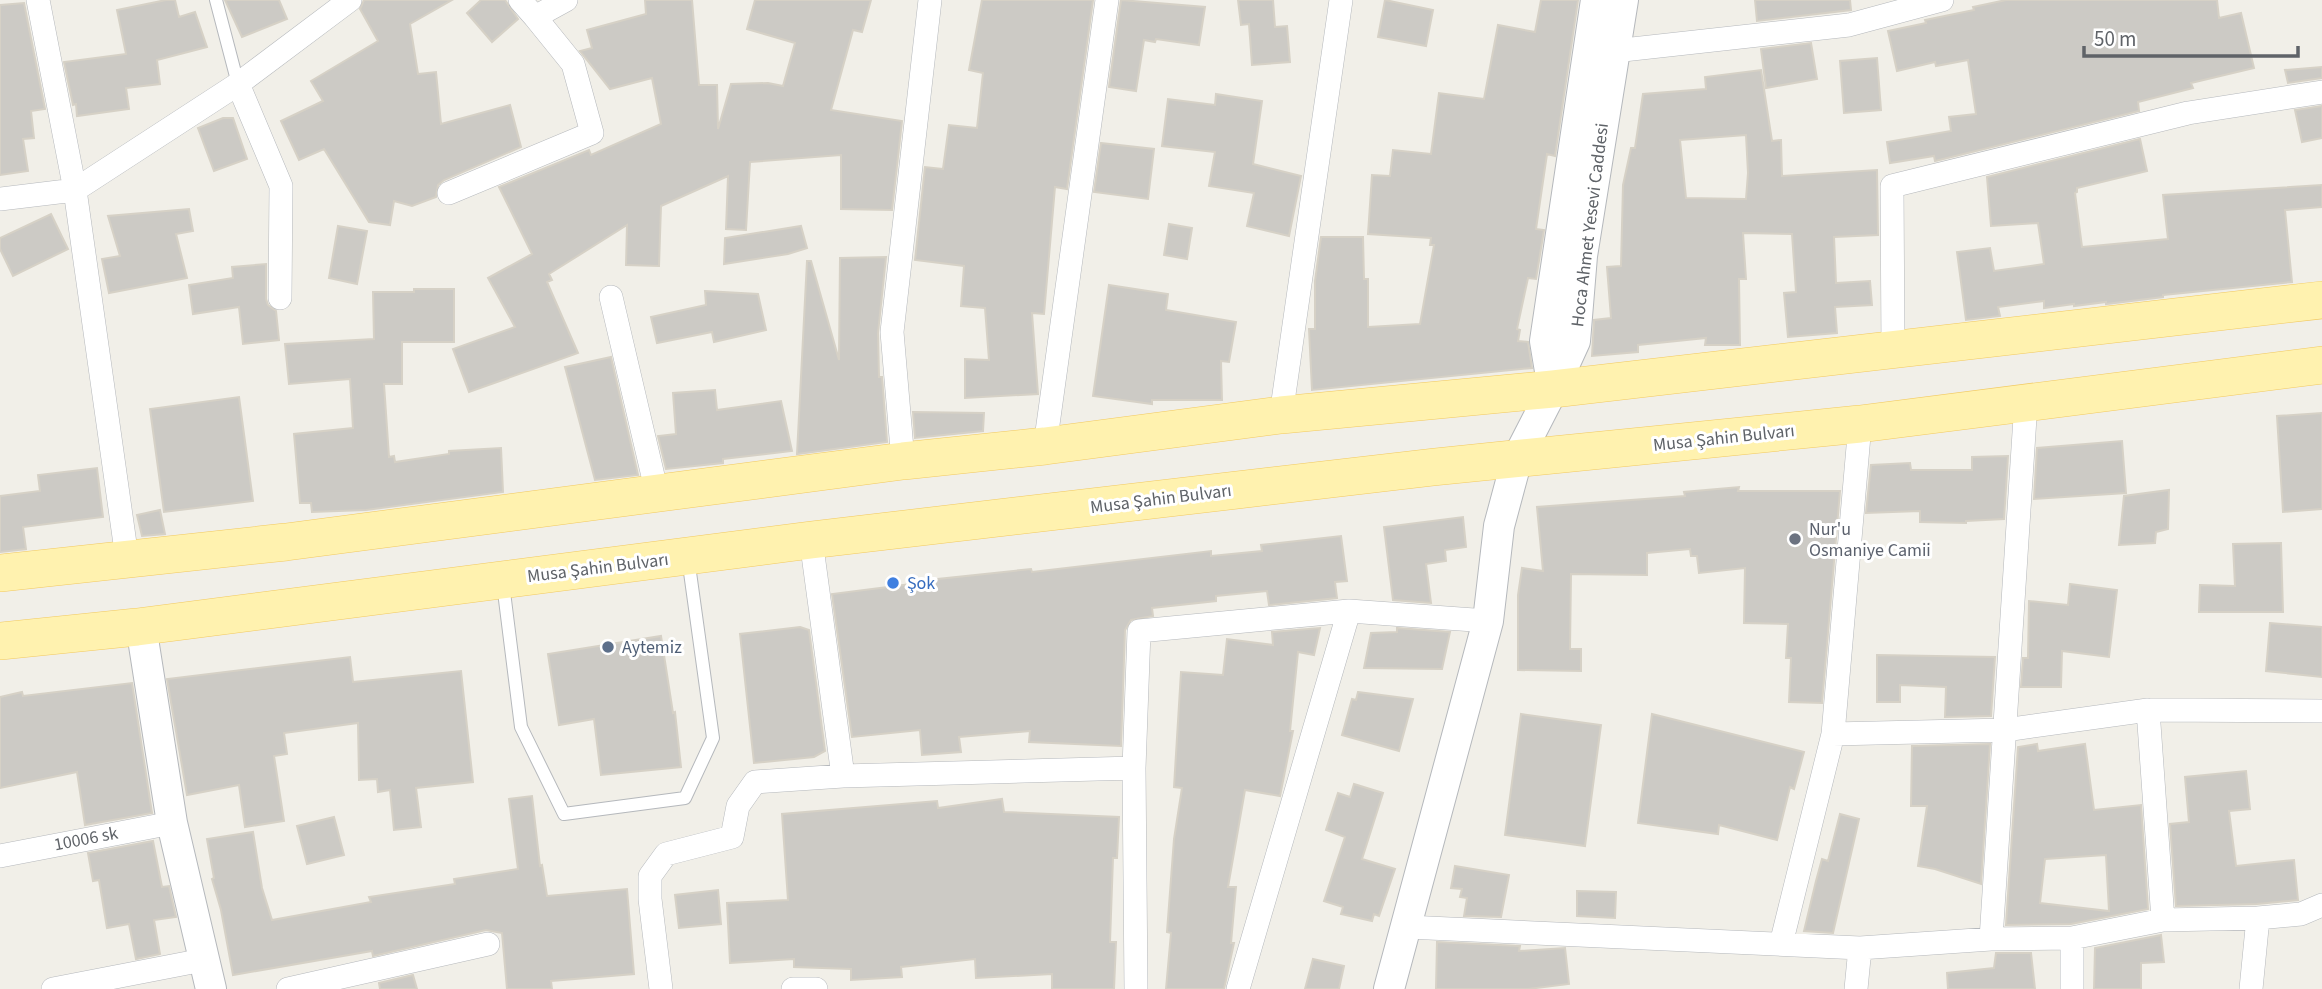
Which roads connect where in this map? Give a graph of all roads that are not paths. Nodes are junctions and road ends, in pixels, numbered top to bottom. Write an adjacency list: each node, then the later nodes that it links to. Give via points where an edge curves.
1 (38, 0): 15 (street)
2 (216, 0): 13 (lane)
3 (350, 0): 13 (street)
4 (566, 0): 11 (street)
5 (930, 0): 29 (street, via 892,332)
6 (1107, 0): 27 (street)
7 (1341, 0): 25 (street)
8 (1596, 0): 23 (street, Hoca Ahmet Yesevi Caddesi, via 1545,341)
9 (1623, 0): 12 (street, Hoca Ahmet Yesevi Caddesi)
10 (1942, 0): 12 (street, via 1849,25)
11 (528, 8): 16 (street, via 573,64 592,133)
12 (1614, 51): 23 (street, Hoca Ahmet Yesevi Caddesi, via 1582,256 1575,341)
13 (238, 84): 15 (street); 19 (street, via 281,186)
14 (2322, 92): 21 (street, via 2188,113 1892,186)
15 (75, 190): 17 (street); 33 (street)
16 (449, 193)
17 (0, 199)
18 (611, 297): 30 (street)
19 (280, 298)
20 (2322, 300): 21 (main road)
21 (1893, 350): 23 (main road)
22 (2322, 365): 24 (main road, Musa Şahin Bulvarı)
23 (1553, 389): 25 (main road); 28 (street)
24 (2025, 402): 26 (main road, Musa Şahin Bulvarı); 42 (street)
25 (1281, 415): 27 (main road)
26 (1860, 424): 28 (main road, Musa Şahin Bulvarı); 43 (street)
27 (1045, 446): 29 (main road)
28 (1517, 458): 31 (main road, Musa Şahin Bulvarı); 37 (street, via 1499,526)
29 (903, 461): 30 (main road)
30 (657, 493): 33 (main road)
31 (811, 540): 32 (main road, Musa Şahin Bulvarı); 45 (street)
32 (688, 556): 35 (main road, Musa Şahin Bulvarı); 35 (lane, via 713,738 685,798 564,814 520,727)
33 (127, 558): 34 (main road)
34 (0, 573)
35 (503, 580): 38 (main road, Musa Şahin Bulvarı)
36 (1349, 611): 37 (street); 44 (street, via 1139,631); 65 (street)
37 (1488, 621): 51 (street)
38 (141, 626): 39 (main road, Musa Şahin Bulvarı); 46 (street)
39 (0, 641)
40 (2148, 710): 41 (street); 42 (street); 50 (street)
41 (2322, 711)
42 (2005, 730): 43 (street); 53 (street)
43 (1833, 734): 55 (street)
44 (1134, 768): 45 (street); 64 (street)
45 (843, 776): 61 (street, via 755,782 738,806 732,837 666,854 650,876)
46 (172, 823): 47 (street, 10006 sk); 57 (street)
47 (0, 856)
48 (2322, 905): 49 (street, via 2301,914)
49 (2258, 918): 50 (street); 69 (street)
50 (2163, 920): 52 (street)
51 (1407, 927): 55 (street); 66 (street)
52 (2072, 938): 53 (street); 68 (street)
53 (1991, 939): 56 (street)
54 (488, 944): 60 (street)
55 (1781, 944): 56 (street)
56 (1860, 948): 67 (street)
57 (204, 960): 58 (street); 59 (street)
58 (53, 989)
59 (211, 989)
60 (288, 989)
61 (662, 989)
62 (793, 989): 63 (street)
63 (816, 989)
64 (1136, 989)
65 (1238, 989)
66 (1389, 989)
67 (1856, 989)
68 (2072, 989)
69 (2251, 989)

